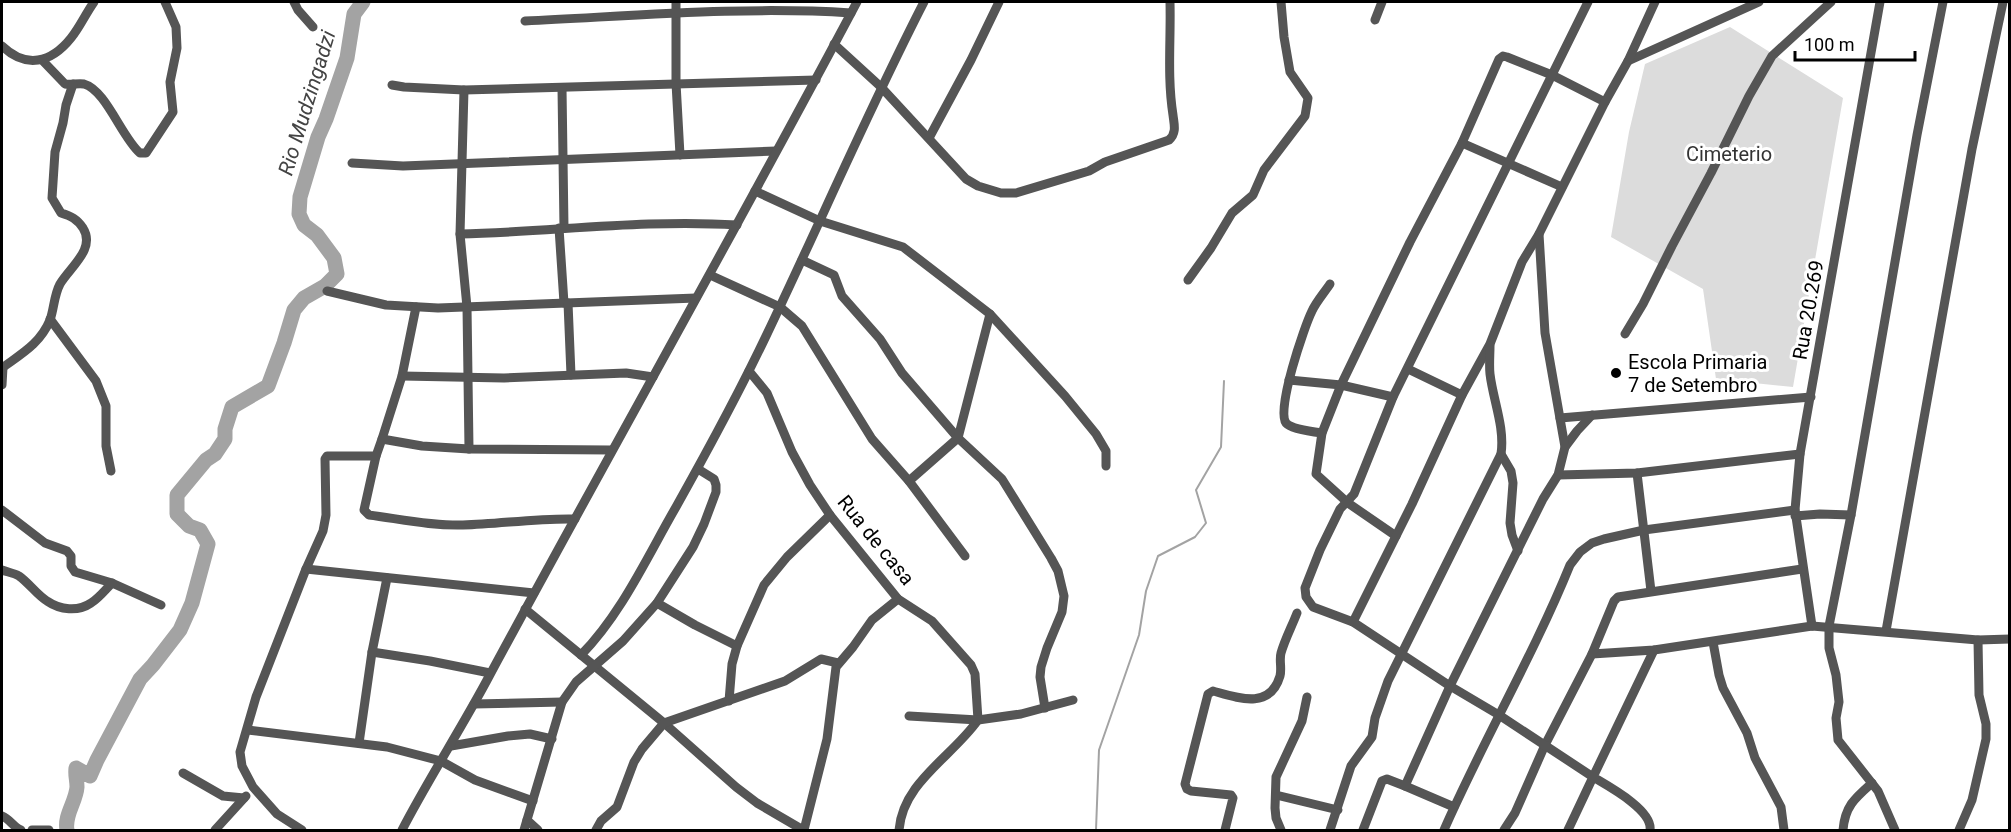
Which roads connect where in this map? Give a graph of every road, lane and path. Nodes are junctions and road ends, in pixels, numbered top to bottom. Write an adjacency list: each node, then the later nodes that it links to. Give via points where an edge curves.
1 (94, 2): 25 (street, via 70,39)
2 (165, 2): 30 (street, via 176,27 177,48 170,82 173,112 146,153 132,147 107,105 89,87)
3 (294, 2): 22 (street)
4 (676, 2): 19 (street)
5 (857, 2): 18 (street)
6 (924, 2): 32 (street)
7 (999, 2): 36 (street)
8 (1170, 2): 36 (street, via 1170,94 1175,130 1169,140 1089,171 1008,194 966,179)
9 (1281, 2): 53 (street, via 1290,72 1308,98 1305,116 1264,170 1253,195 1232,213)
10 (1382, 2): 20 (street)
11 (1588, 2): 27 (street)
12 (1655, 2): 26 (street)
13 (1757, 2): 26 (street)
14 (1831, 2): 63 (street, via 1772,56)
15 (1880, 2): 77 (street, Rua 20.269)
16 (1943, 2): 99 (street)
17 (2003, 2): 120 (street, via 1972,149)
18 (851, 13): 19 (street, via 810,10); 23 (street)
19 (677, 14): 21 (street); 29 (street)
20 (1375, 20)
21 (525, 21)
22 (313, 27)
23 (834, 44): 28 (street); 32 (street)
24 (2, 46): 25 (street, via 18,58)
25 (42, 60): 30 (street, via 65,84)
26 (1628, 61): 35 (street)
27 (1552, 75): 35 (street); 37 (street, via 1507,57 1499,59); 43 (street)
28 (816, 80): 29 (street); 38 (street)
29 (676, 83): 33 (street); 39 (street)
30 (73, 84): 62 (street, via 55,152 52,198 61,213 79,222 87,244 59,285)
31 (392, 84): 34 (street)
32 (881, 87): 36 (street); 46 (street)
33 (562, 88): 34 (street); 40 (street)
34 (464, 90): 42 (street)
35 (1605, 102): 44 (street)
36 (929, 138)
37 (1462, 143): 43 (street); 74 (street)
38 (776, 151): 39 (street); 45 (street)
39 (680, 155): 40 (street)
40 (562, 159): 42 (street); 48 (street)
41 (352, 163): 42 (street)
42 (462, 163): 49 (street)
43 (1508, 165): 44 (street); 66 (street)
44 (1562, 187): 50 (street)
45 (755, 191): 46 (street); 47 (street)
46 (820, 221): 51 (street); 61 (street, via 903,247)
47 (737, 225): 48 (street); 52 (street)
48 (562, 228): 49 (street); 57 (street)
49 (460, 234): 59 (street)
50 (1539, 234): 64 (street, via 1522,262); 79 (street, via 1545,333)
51 (801, 260): 60 (street); 81 (street, via 834,275 848,305)
52 (710, 275): 56 (street); 60 (street)
53 (1188, 280)
54 (1330, 284): 72 (street, via 1312,309)
55 (327, 291): 58 (street, via 386,305)
56 (696, 298): 57 (street); 71 (street)
57 (566, 303): 59 (street); 68 (street)
58 (416, 307): 59 (street); 69 (street)
59 (466, 307): 70 (street)
60 (780, 307): 67 (street); 94 (street, via 802,326 872,439)
61 (990, 314): 81 (street); 89 (street, via 1096,435 1106,452)
62 (50, 319): 65 (street, via 41,338); 91 (street, via 96,381 106,406 106,446)
63 (1625, 334)
64 (1490, 344): 75 (street); 86 (street)
65 (2, 368): 73 (street)
66 (1408, 369): 75 (street); 76 (street)
67 (749, 370): 90 (street); 98 (street, Rua de casa, via 767,393 792,452)
68 (571, 375): 70 (street); 71 (street, via 626,373)
69 (402, 376): 70 (street); 82 (street)
70 (468, 377): 84 (street)
71 (653, 377): 85 (street)
72 (1289, 380): 74 (street); 80 (street, via 1285,423)
73 (2, 385)
74 (1341, 385): 76 (street); 80 (street)
75 (1462, 395): 102 (street)
76 (1393, 397): 95 (street)
77 (1811, 397): 78 (street); 87 (street, Rua 20.269)
78 (1592, 415): 79 (street); 83 (street)
79 (1560, 417): 83 (street)
80 (1322, 433): 95 (street, via 1316,474)
81 (958, 438): 94 (street); 139 (street, via 1002,479 1058,570 1064,596 1062,612 1041,667)
82 (382, 439): 84 (street); 88 (street)
83 (1565, 447): 93 (street)
84 (469, 449): 85 (street)
85 (611, 450): 100 (street)
86 (1501, 454): 103 (street, via 1511,471 1510,523); 127 (street)
87 (1800, 454): 92 (street); 97 (street, Rua 20.269)
88 (376, 456): 100 (street, via 364,510 369,515 443,525); 105 (street, via 332,455 325,459 326,515)
89 (1106, 466)
90 (698, 469): 113 (street, via 714,479 716,492 693,547); 129 (street, via 622,603)
91 (111, 471)
92 (1637, 473): 93 (street); 101 (street)
93 (1558, 475): 103 (street)
94 (909, 480): 104 (street)
95 (1348, 503): 102 (street); 117 (street, via 1340,509 1305,588 1313,607)
96 (2, 510): 109 (street, via 45,543 67,551 75,572)
97 (1795, 513): 99 (street); 101 (street); 106 (street, Rua 20.269)
98 (830, 515): 112 (street, Rua de casa); 124 (street, via 764,585)
99 (1851, 515): 119 (street)
100 (575, 519): 111 (street)
101 (1644, 530): 110 (street); 140 (street, via 1598,541 1580,552 1570,565)
102 (1396, 536): 117 (street)
103 (1518, 551): 133 (street)
104 (965, 556)
105 (306, 569): 108 (street); 144 (street, via 256,698)
106 (1802, 569): 110 (street); 118 (street, Rua 20.269)
107 (2, 570): 109 (street, via 16,574 46,601 74,609 92,602)
108 (387, 578): 111 (street); 126 (street)
109 (112, 584): 114 (street)
110 (1651, 591): 128 (street, via 1624,595 1614,601)
111 (534, 593): 115 (street)
112 (898, 599): 130 (street, via 872,620); 142 (street, Rua de casa, via 932,621 971,665)
113 (657, 603): 124 (street); 131 (street)
114 (161, 605)
115 (525, 609): 129 (street); 132 (street)
116 (1297, 614): 173 (street, via 1280,655 1275,688 1253,700 1213,691 1208,694 1185,784 1191,791 1231,795)
117 (1353, 622): 127 (street)
118 (1812, 626): 119 (street); 123 (street)
119 (1829, 626): 120 (street); 152 (street, via 1839,702 1838,740)
120 (1886, 631): 122 (street)
121 (2010, 639): 122 (street)
122 (1978, 640): 184 (street, via 1979,695 1986,739 1972,800)
123 (1713, 642): 125 (street); 181 (street, via 1723,688 1781,807)
124 (737, 646): 136 (street)
125 (1654, 650): 128 (street); 151 (street)
126 (372, 652): 132 (street); 146 (street)
127 (1402, 654): 133 (street); 159 (street, via 1388,681 1369,743 1351,766)
128 (1592, 654): 147 (street)
129 (581, 655): 131 (street)
130 (838, 663): 136 (street, via 821,659 785,681); 171 (street, via 825,747)
131 (594, 666): 137 (street); 143 (street)
132 (490, 673): 138 (street)
133 (1450, 686): 140 (street); 153 (street)
134 (1307, 697): 155 (street, via 1302,721 1277,771)
135 (1072, 700): 139 (street)
136 (729, 701): 143 (street)
137 (562, 702): 138 (street); 145 (street)
138 (474, 704): 148 (street)
139 (1045, 708): 142 (street)
140 (1499, 715): 147 (street); 158 (street)
141 (909, 716): 142 (street)
142 (978, 720): 172 (street, via 906,801)
143 (664, 723): 170 (street, via 634,762 617,807); 171 (street, via 757,803)
144 (248, 730): 146 (street); 154 (street, via 240,752)
145 (552, 739): 148 (street, via 530,734); 157 (street)
146 (359, 743): 149 (street)
147 (1545, 745): 151 (street); 178 (street)
148 (451, 746): 149 (street)
149 (441, 760): 157 (street, via 475,780); 167 (street)
150 (183, 773): 156 (street, via 223,796)
151 (1593, 777): 179 (street); 180 (street, via 1629,799 1649,822)
152 (1872, 783): 182 (street, via 1851,802); 183 (street)
153 (1405, 786): 158 (street); 176 (street, via 1388,779 1383,781)
154 (253, 787): 156 (street); 166 (street, via 277,814)
155 (1275, 795): 159 (street); 174 (street)
156 (244, 798): 165 (street)
157 (533, 801): 161 (street)
158 (1454, 807): 177 (street)
159 (1338, 810): 175 (street)
160 (2, 816): 163 (street)
161 (527, 820): 168 (street); 169 (street)
162 (49, 830): 164 (street)
163 (21, 831)
164 (32, 831)
165 (215, 831)
166 (302, 831)
167 (402, 831)
168 (524, 831)
169 (538, 831)
170 (596, 831)
171 (803, 831)
172 (899, 831)
173 (1225, 831)
174 (1281, 831)
175 (1330, 831)
176 (1363, 831)
177 (1444, 831)
178 (1503, 831)
179 (1568, 831)
180 (1650, 831)
181 (1784, 831)
182 (1843, 831)
183 (1895, 831)
184 (1959, 831)

